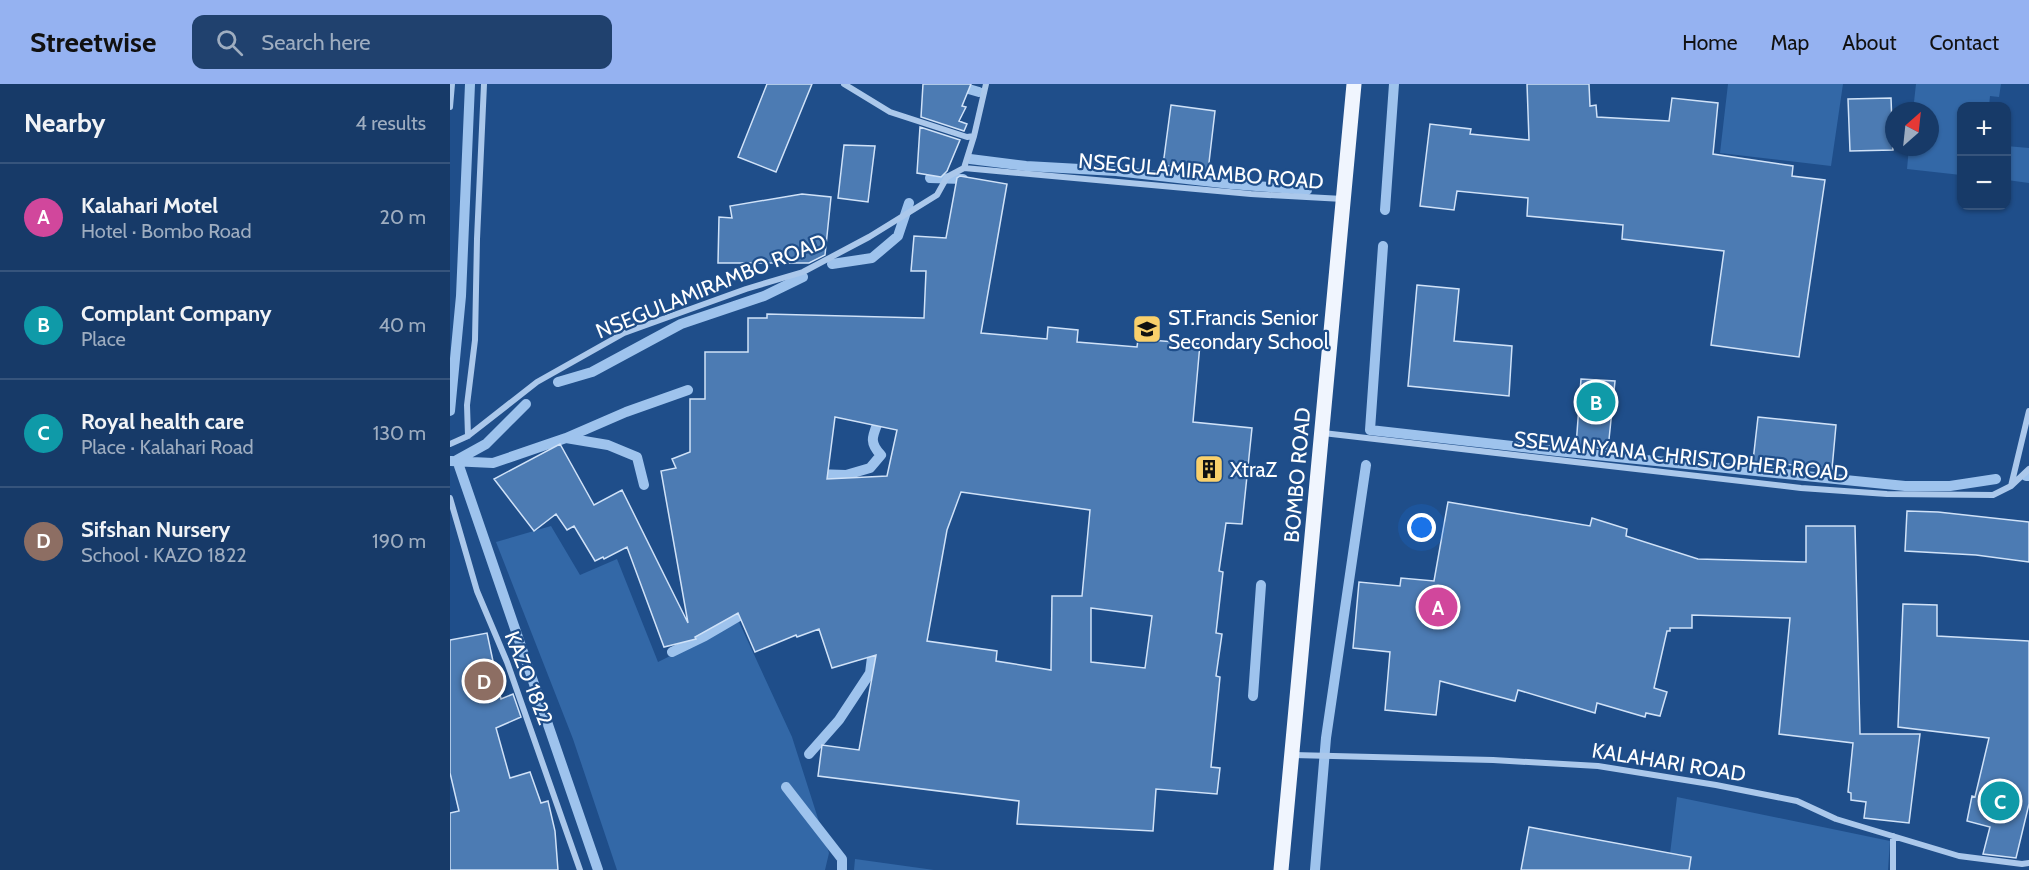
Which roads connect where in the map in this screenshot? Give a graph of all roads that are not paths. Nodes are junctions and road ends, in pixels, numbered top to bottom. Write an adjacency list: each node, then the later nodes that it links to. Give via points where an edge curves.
1 (452, 84): 6 (street)
2 (484, 84): 12 (street)
3 (844, 84): 7 (street, via 890,112)
4 (986, 84): 7 (street)
5 (1354, 84): 9 (main road, BOMBO ROAD)
6 (450, 107)
7 (974, 136): 8 (street)
8 (964, 168): 9 (street, NSEGULAMIRAMBO ROAD); 12 (street, NSEGULAMIRAMBO ROAD, via 947,177 937,195 803,272 624,333 537,382)
9 (1343, 199): 11 (main road, BOMBO ROAD)
10 (2029, 411): 15 (street)
11 (1322, 433): 15 (street, SSEWANYANA CHRISTOPHER ROAD, via 1887,495 1993,495); 17 (main road, BOMBO ROAD)
12 (468, 436): 13 (street, NSEGULAMIRAMBO ROAD)
13 (450, 444)
14 (2029, 469): 15 (street, SSEWANYANA CHRISTOPHER ROAD)
15 (2011, 486)
16 (450, 498): 20 (street, KAZO 1822, via 477,591 507,663)
17 (1293, 755): 18 (street, KALAHARI ROAD, via 1598,766 1797,801 1836,819); 21 (main road, BOMBO ROAD)
18 (1893, 836): 19 (street, KALAHARI ROAD, via 1959,856); 22 (street)
19 (2029, 863)
20 (580, 870)
21 (1281, 870)
22 (1893, 870)

